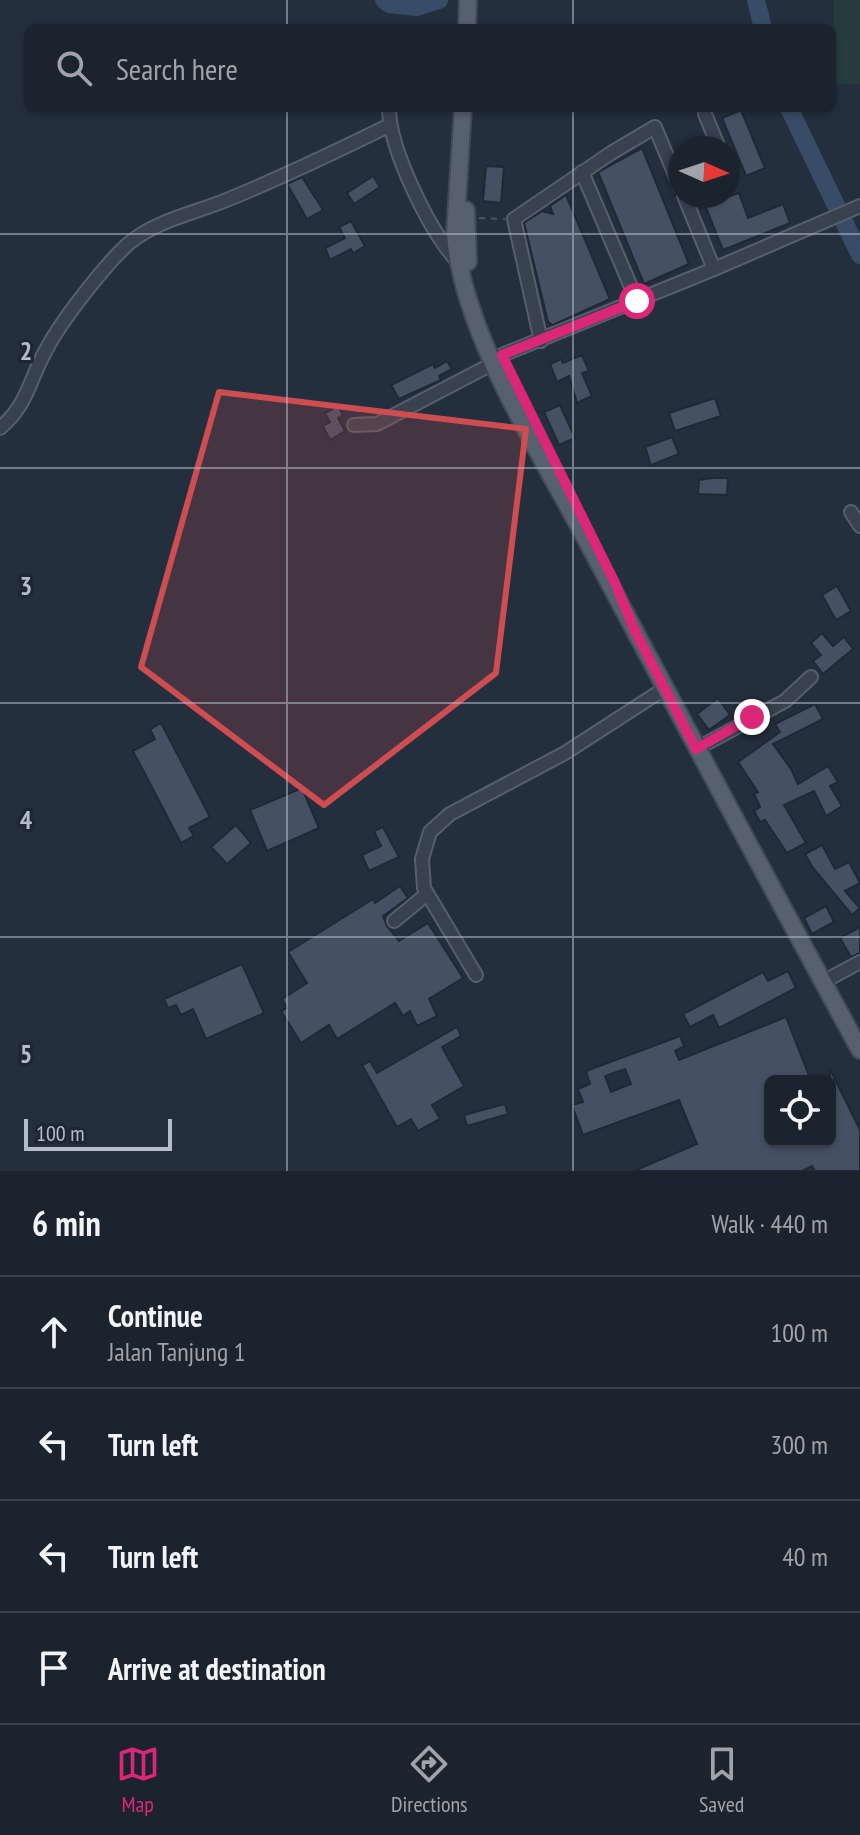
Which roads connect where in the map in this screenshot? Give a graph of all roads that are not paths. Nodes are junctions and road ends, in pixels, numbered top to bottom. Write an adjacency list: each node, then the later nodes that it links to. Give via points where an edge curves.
1 (389, 112): 5 (street)
2 (464, 112): 15 (main road, via 467,251)
3 (464, 112): 11 (main road, via 455,234)
4 (705, 114): 6 (street)
5 (390, 125): 11 (street, via 429,219); 17 (street, via 253,189 159,225 129,244 50,342 25,401)
6 (714, 136)
7 (668, 158): 8 (street, via 655,127)
8 (582, 172): 13 (street); 14 (street, via 514,219)
9 (689, 208): 12 (street)
10 (855, 208): 12 (street)
11 (458, 262): 15 (main road, via 483,337)
12 (714, 269): 13 (street)
13 (637, 301): 14 (street)
14 (541, 341): 15 (street)
15 (498, 359): 16 (street, via 377,424); 20 (main road); 20 (main road, via 508,391)
16 (354, 425)
17 (0, 428)
18 (851, 512): 19 (street)
19 (860, 526)
20 (635, 631): 22 (main road)
21 (811, 677): 23 (street, via 785,701)
22 (664, 689): 23 (main road); 24 (street, via 565,753 438,823 422,859)
23 (696, 749): 28 (main road)
24 (427, 894): 25 (street); 27 (street)
25 (394, 921)
26 (860, 962): 28 (street)
27 (476, 975)
28 (823, 982): 29 (main road)
29 (860, 1050)

